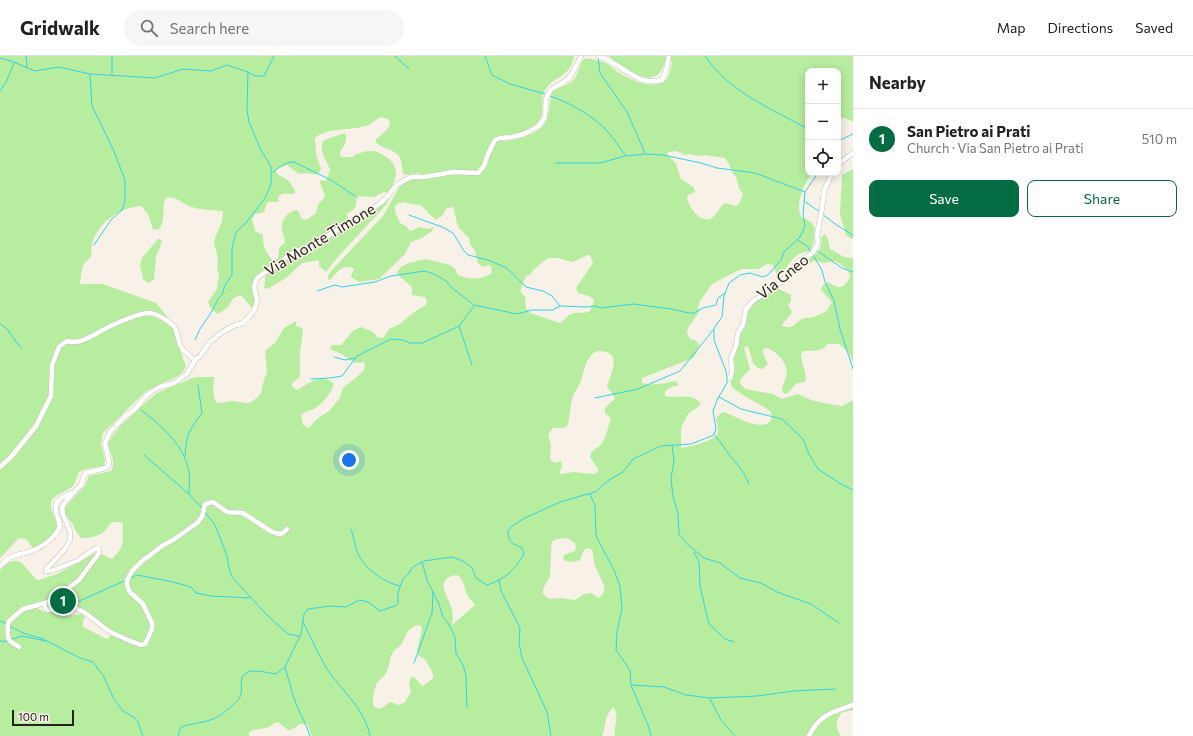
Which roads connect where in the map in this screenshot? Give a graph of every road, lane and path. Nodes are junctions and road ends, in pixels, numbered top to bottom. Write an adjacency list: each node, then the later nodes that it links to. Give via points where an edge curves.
1 (580, 56): 7 (street, Via Monte Timone, via 570,77 551,89 546,99 545,117 539,126 524,134 495,140 484,166 478,173 453,172 411,177 398,184 375,207 313,245 296,251 257,278 254,286 257,301 254,311 243,323 221,333)
2 (599, 56): 3 (street, via 609,59 639,78 654,82 662,80)
3 (669, 56)
4 (853, 153): 5 (street)
5 (841, 162)
6 (831, 176): 8 (street, Via Gneo, via 824,191 818,243 814,251 800,260 781,282 753,301 746,309 731,358 733,369)
7 (195, 360): 9 (street, via 183,350 175,327 159,316 148,313 96,333 84,341 67,341 59,347 52,365 51,396 36,426); 10 (street, via 187,374 147,395 107,435 105,443 108,465 86,473)
8 (730, 378)
9 (0, 467)
10 (75, 492): 12 (street, via 55,504 54,510 60,527 57,534 39,548 16,555); 13 (street, via 62,508 70,531 70,540 46,570 49,572 77,561 96,548 99,549 99,553 79,580 57,598)
11 (287, 529): 13 (street, via 277,534 243,513 227,512 213,502 205,504 202,517 197,523 141,562 127,580 129,591 143,604 152,623 145,644 141,645 110,632 72,607 48,610)
12 (0, 566)
13 (45, 603): 14 (street, via 23,609 9,621 10,642)
14 (19, 647)
15 (853, 705): 16 (street, via 822,718 812,728)
16 (809, 736)

